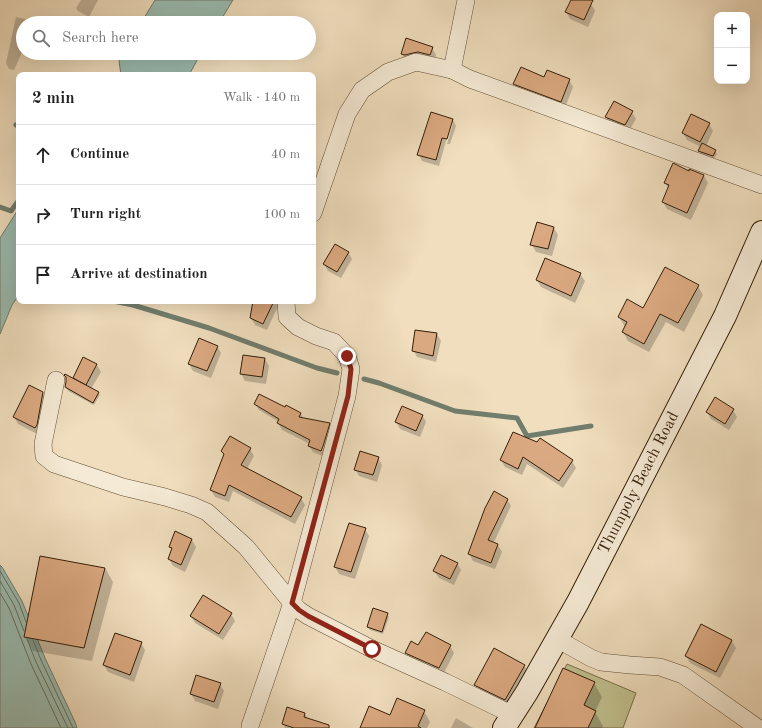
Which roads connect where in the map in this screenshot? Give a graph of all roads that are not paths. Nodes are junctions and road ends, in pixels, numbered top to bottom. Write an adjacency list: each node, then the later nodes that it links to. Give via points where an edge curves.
1 (466, 0): 2 (street)
2 (452, 70): 3 (street, via 470,79); 4 (street, via 416,62 388,72 362,90 347,114)
3 (762, 185)
4 (316, 205)
5 (762, 232): 9 (main road, Thumpoly Beach Road, via 725,316)
6 (286, 304): 8 (street, via 287,317 298,327 334,342 347,356 351,369 348,396)
7 (56, 380): 8 (street, via 43,444 44,456 54,464 207,512 246,547)
8 (292, 603): 10 (street, via 308,616 372,649 446,682); 11 (street)
9 (557, 639): 10 (main road, Thumpoly Beach Road); 12 (street, via 601,662 660,667 683,675)
10 (509, 721)
11 (250, 726)
12 (758, 728)

